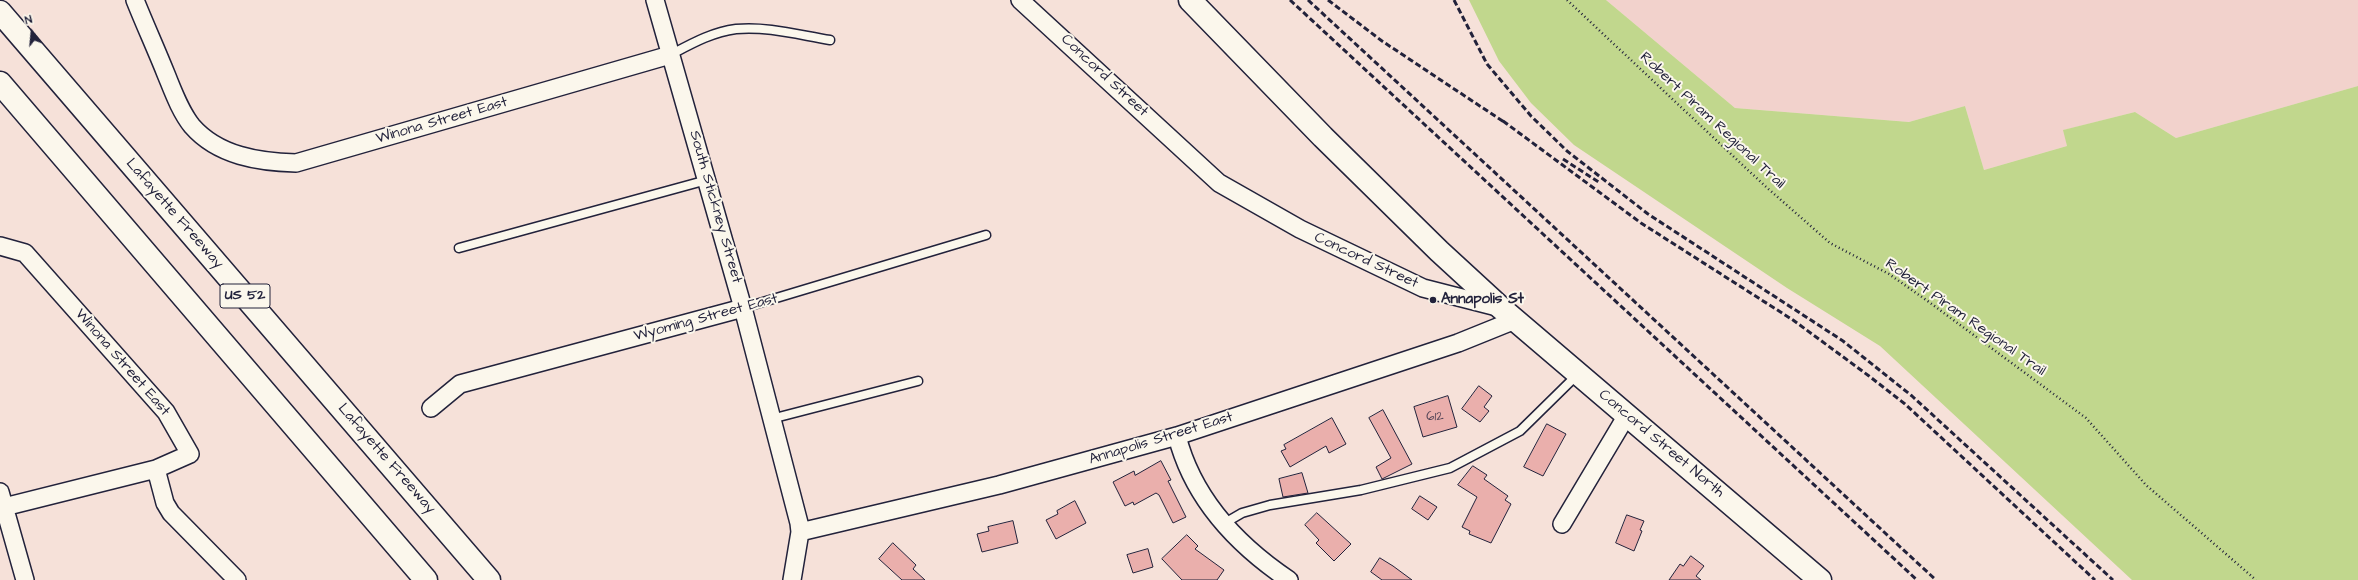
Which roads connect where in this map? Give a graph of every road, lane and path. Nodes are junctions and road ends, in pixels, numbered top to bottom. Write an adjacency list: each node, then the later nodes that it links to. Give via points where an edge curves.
1 (135, 0): 8 (street, Winona Street East, via 178,101 192,125 209,141 239,155 268,162 296,163)
2 (655, 0): 8 (street, South Stickney Street)
3 (1020, 0): 15 (street, Concord Street, via 1219,183 1300,229 1423,288)
4 (1190, 0): 15 (main road, via 1323,137 1434,246)
5 (1566, 0): 34 (path, Robert Piram Regional Trail, via 1759,181 1830,243 1889,274 2086,418 2146,485)
6 (0, 12): 30 (main road, Lafayette Freeway / US 52)
7 (830, 40): 8 (lane, Winona Street East, via 777,30 736,29 699,40)
8 (670, 55): 10 (street, South Stickney Street)
9 (0, 83): 29 (main road, US 52)
10 (708, 180): 13 (lane); 14 (street, South Stickney Street)
11 (986, 235): 14 (lane, Wyoming Street East)
12 (0, 246): 22 (street, Winona Street East, via 25,253 166,412 190,454)
13 (459, 248)
14 (744, 308): 18 (street, Wyoming Street East, via 460,384); 20 (street, South Stickney Street)
15 (1508, 314): 16 (main road, Concord Street North); 21 (street, Annapolis Street East, via 1458,343)
16 (1578, 374): 19 (main road, Concord Street North); 24 (lane, via 1520,431 1450,468 1361,490 1270,505 1242,513)
17 (918, 380): 20 (lane)
18 (431, 408)
19 (1627, 415): 25 (street); 33 (main road, Concord Street North)
20 (772, 419): 26 (street, South Stickney Street)
21 (1177, 436): 24 (street, via 1183,461 1208,506); 26 (street, Annapolis Street East, via 999,485)
22 (156, 468): 23 (street); 28 (street, via 165,503 171,513)
23 (2, 502): 27 (street)
24 (1223, 524): 32 (street)
25 (1562, 524)
26 (800, 532): 31 (street)
27 (25, 580)
28 (237, 580)
29 (426, 580)
30 (490, 580)
31 (792, 580)
32 (1289, 580)
33 (1820, 580)
34 (2256, 580)

